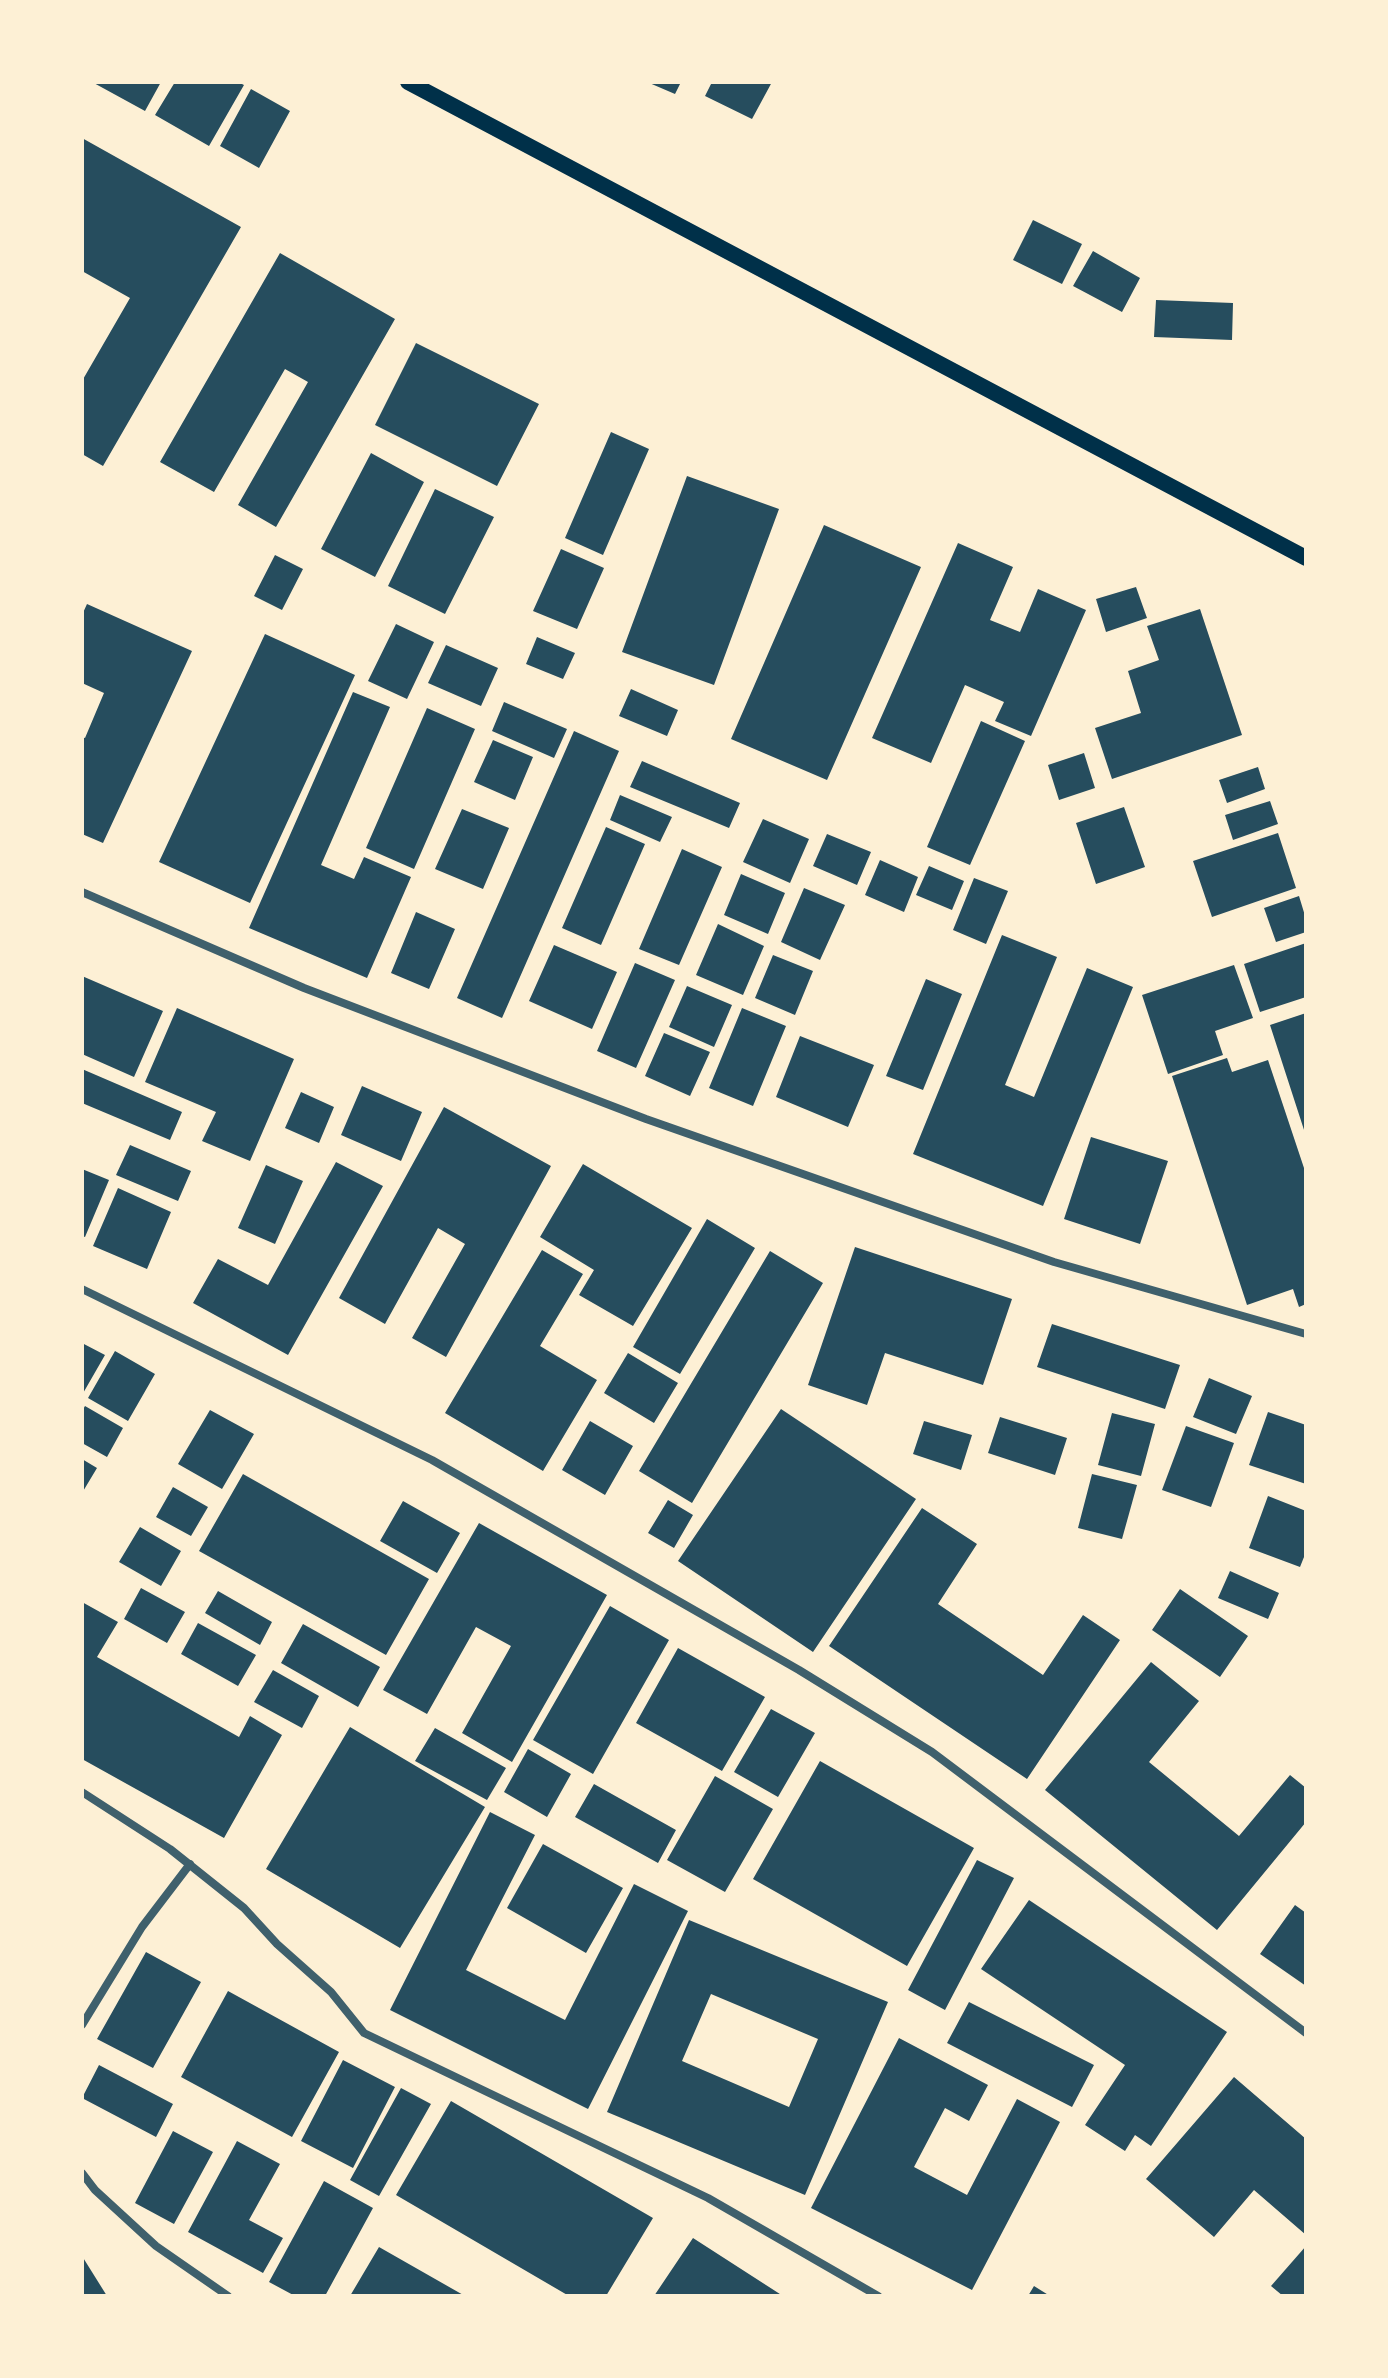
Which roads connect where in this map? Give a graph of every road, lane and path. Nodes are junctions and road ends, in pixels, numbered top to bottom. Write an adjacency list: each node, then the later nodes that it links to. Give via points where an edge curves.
1 (408, 82): 2 (main road)
2 (1306, 558)
3 (82, 892): 5 (street, via 304,988 646,1119 1054,1262)
4 (82, 1289): 9 (street, via 432,1460 799,1670 932,1752)
5 (1306, 1334)
6 (82, 1792): 7 (street)
7 (190, 1864): 8 (street, via 142,1927); 12 (street, via 331,1992 364,2033 731,2210)
8 (82, 2025)
9 (1306, 2033)
10 (82, 2173): 11 (street, via 156,2246)
11 (228, 2296)
12 (878, 2296)

